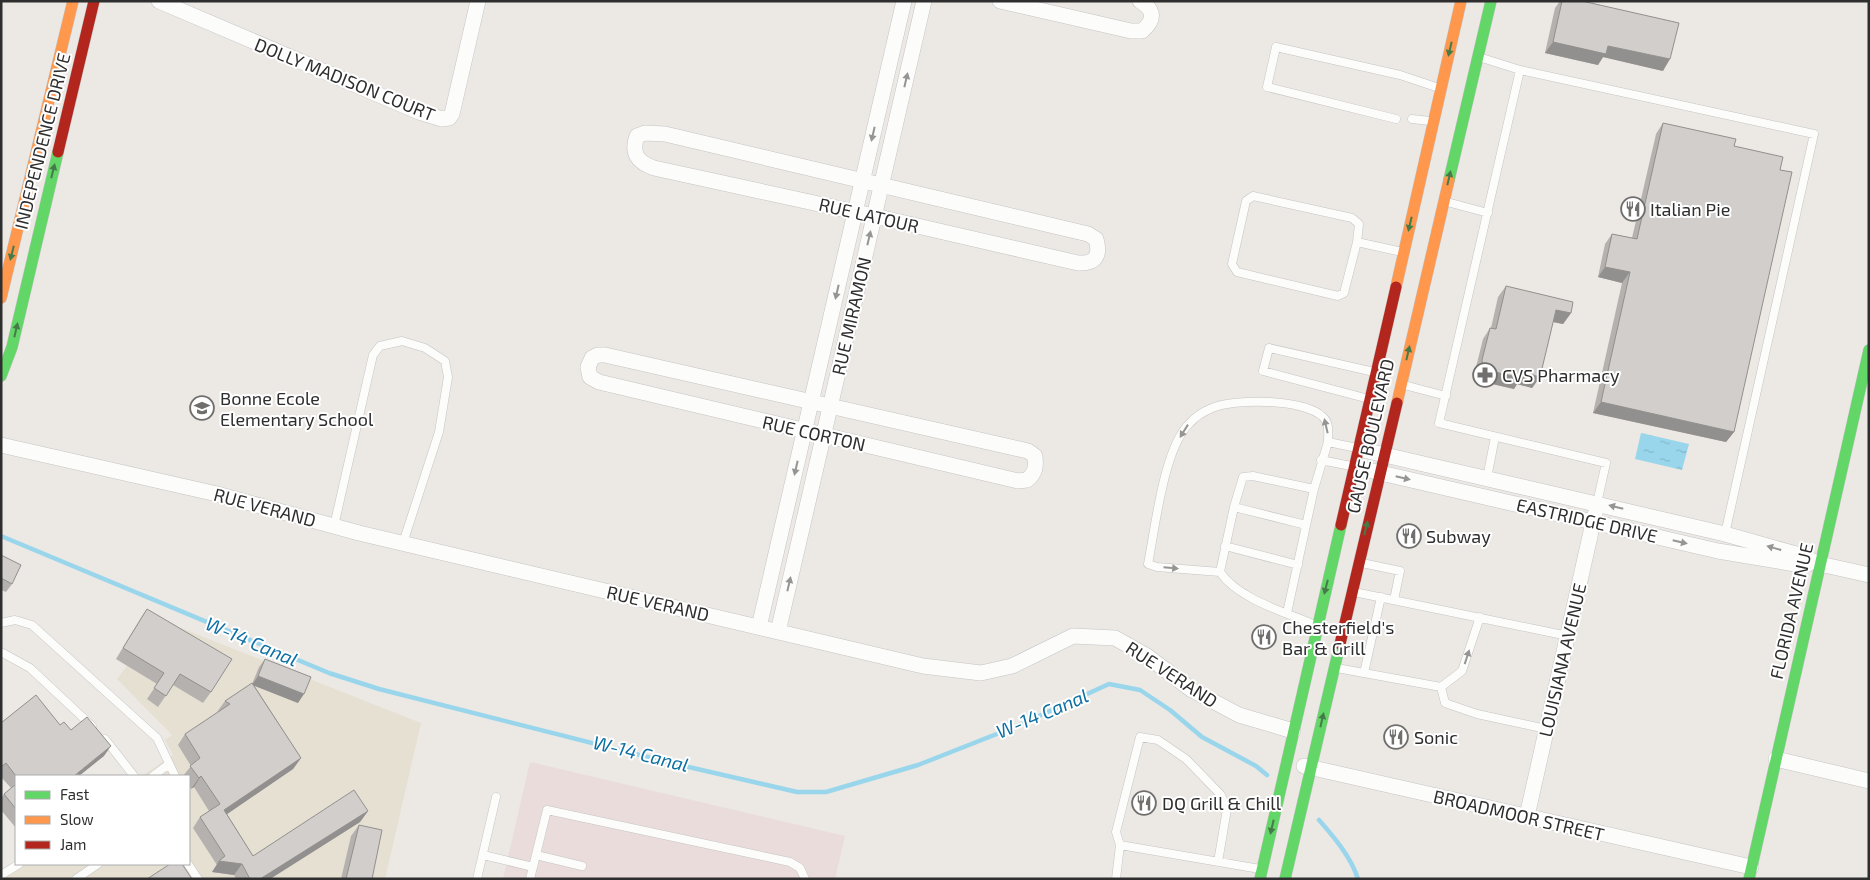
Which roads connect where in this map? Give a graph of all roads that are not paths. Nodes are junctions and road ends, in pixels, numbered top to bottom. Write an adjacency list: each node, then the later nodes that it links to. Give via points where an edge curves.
1 (73, 1): 25 (main road, INDEPENDENCE DRIVE, one-way to 25)
2 (94, 1): 28 (main road, INDEPENDENCE DRIVE, one-way to 2, via 12,347)
3 (159, 1): 4 (street, DOLLY MADISON COURT, via 442,119 452,114)
4 (478, 1)
5 (904, 1): 17 (street, RUE MIRAMON, one-way to 17)
6 (924, 1): 18 (street, RUE MIRAMON, one-way to 6)
7 (1000, 1): 8 (street, via 1142,31 1152,15 1150,8)
8 (1140, 1)
9 (1461, 1): 13 (main road, GAUSE BOULEVARD, one-way to 13)
10 (1491, 1): 11 (main road, GAUSE BOULEVARD)
11 (1478, 57): 12 (lane); 19 (main road, GAUSE BOULEVARD, one-way to 11)
12 (1520, 70): 21 (lane); 53 (lane, via 1814,134)
13 (1441, 88): 14 (lane, via 1400,75 1276,47 1267,87); 16 (main road, GAUSE BOULEVARD)
14 (1396, 119)
15 (1412, 119): 16 (lane)
16 (1433, 122): 19 (main road, GAUSE BOULEVARD)
17 (862, 182): 18 (street, RUE LATOUR); 20 (street, RUE MIRAMON); 20 (street, RUE LATOUR, via 665,134 645,133 638,136 634,145 636,156 654,168)
18 (881, 186): 22 (street, RUE MIRAMON); 22 (street, RUE LATOUR, via 1088,234 1096,240 1099,249 1095,259 1078,263)
19 (1430, 197): 21 (lane); 24 (main road, GAUSE BOULEVARD, one-way to 24); 29 (main road, GAUSE BOULEVARD, one-way to 19)
20 (856, 212): 22 (street, RUE LATOUR); 33 (street, RUE MIRAMON, one-way to 33)
21 (1488, 213): 30 (lane)
22 (874, 216): 34 (street, RUE MIRAMON, one-way to 22)
23 (1358, 242): 23 (lane, via 1344,293 1338,296 1237,272 1232,264 1246,201 1253,196 1352,218 1359,224); 24 (lane)
24 (1403, 252): 27 (main road, GAUSE BOULEVARD)
25 (1, 298)
26 (1869, 350): 32 (main road, FLORIDA AVENUE)
27 (1376, 373): 31 (main road, GAUSE BOULEVARD); 31 (lane, via 1269,348 1263,371)
28 (1, 376)
29 (1400, 384): 30 (lane); 41 (main road, GAUSE BOULEVARD)
30 (1446, 396): 37 (lane, via 1439,423)
31 (1370, 399): 40 (main road, GAUSE BOULEVARD)
32 (1864, 400): 57 (main road, FLORIDA AVENUE)
33 (812, 401): 34 (street, RUE CORTON); 35 (street, RUE MIRAMON); 35 (street, RUE CORTON, via 605,355 592,358 588,367 590,377 599,382)
34 (831, 405): 36 (street, RUE MIRAMON); 36 (street, RUE CORTON, via 1028,451 1035,456 1036,466 1028,480 1018,481)
35 (804, 432): 36 (street, RUE CORTON); 68 (street, RUE MIRAMON, one-way to 68)
36 (824, 436): 69 (street, RUE MIRAMON, one-way to 36)
37 (1495, 437): 45 (lane); 48 (lane, via 1606,463)
38 (1328, 442): 40 (lane); 42 (lane); 59 (lane, one-way to 59, via 1324,418 1313,409 1281,402 1237,402 1212,408 1189,423 1173,448 1148,564)
39 (1, 445): 52 (street, RUE VERAND, via 217,494)
40 (1359, 449): 41 (street, EASTRIDGE DRIVE); 43 (main road, GAUSE BOULEVARD)
41 (1384, 454): 44 (main road, GAUSE BOULEVARD); 45 (street, EASTRIDGE DRIVE)
42 (1322, 460): 43 (lane); 46 (lane)
43 (1355, 467): 44 (street, EASTRIDGE DRIVE); 67 (main road, GAUSE BOULEVARD, one-way to 67)
44 (1380, 472): 47 (street, EASTRIDGE DRIVE, one-way to 47); 56 (main road, GAUSE BOULEVARD, one-way to 44)
45 (1487, 478): 47 (street); 48 (street, EASTRIDGE DRIVE)
46 (1314, 489): 49 (lane, via 1253,476 1243,477); 51 (lane)
47 (1485, 496): 50 (street, EASTRIDGE DRIVE)
48 (1597, 503): 50 (street, LOUISIANA AVENUE); 53 (street, EASTRIDGE DRIVE, one-way to 48)
49 (1234, 507): 51 (lane); 55 (lane)
50 (1593, 522): 57 (street, EASTRIDGE DRIVE, one-way to 57, via 1718,551 1795,564); 70 (street, LOUISIANA AVENUE)
51 (1306, 525): 58 (lane)
52 (334, 526): 54 (street, RUE VERAND); 54 (lane, via 373,355 380,346 402,341 425,348 444,360 448,377 439,432)
53 (1725, 534): 57 (street, EASTRIDGE DRIVE, one-way to 53)
54 (403, 544): 68 (street, RUE VERAND)
55 (1225, 546): 58 (lane); 59 (lane)
56 (1358, 562): 61 (main road, GAUSE BOULEVARD); 63 (lane, via 1400,571)
57 (1820, 564): 60 (street, EASTRIDGE DRIVE); 77 (main road, FLORIDA AVENUE)
58 (1298, 565): 64 (lane)
59 (1220, 572): 64 (lane, via 1241,593)
60 (1869, 575)
61 (1352, 591): 62 (lane); 72 (main road, GAUSE BOULEVARD)
62 (1381, 597): 63 (lane); 73 (lane)
63 (1394, 600): 65 (lane)
64 (1287, 613): 67 (lane)
65 (1480, 617): 70 (lane); 74 (lane, one-way to 65, via 1462,671)
66 (1, 623): 79 (lane, via 15,620 32,625 157,738)
67 (1317, 625): 76 (main road, GAUSE BOULEVARD)
68 (759, 627): 69 (street, RUE VERAND)
69 (778, 632): 76 (street, RUE VERAND, via 923,666 981,673 1012,666 1073,636 1115,638 1147,656 1192,690 1231,711)
70 (1568, 636): 75 (street, LOUISIANA AVENUE)
71 (1, 652): 81 (lane, via 30,668 104,738)
72 (1334, 667): 73 (lane); 80 (main road, GAUSE BOULEVARD, one-way to 72)
73 (1364, 673): 74 (lane)
74 (1441, 687): 75 (lane, via 1444,702 1477,714)
75 (1546, 729): 86 (street, LOUISIANA AVENUE)
76 (1293, 731): 78 (main road, GAUSE BOULEVARD)
77 (1776, 759): 84 (street); 96 (main road, FLORIDA AVENUE)
78 (1287, 762): 80 (street, BROADMOOR STREET); 97 (main road, GAUSE BOULEVARD, one-way to 97)
79 (169, 764): 82 (lane); 83 (lane)
80 (1310, 768): 86 (street, BROADMOOR STREET); 105 (main road, GAUSE BOULEVARD)
81 (133, 775)
82 (154, 775)
83 (174, 775)
84 (1869, 780)
85 (496, 797): 88 (lane)
86 (1527, 816): 96 (street, BROADMOOR STREET)
87 (1120, 845): 90 (lane); 90 (lane, via 1116,832 1140,737 1158,740 1186,759 1221,795 1227,808); 104 (lane)
88 (483, 855): 95 (lane); 101 (lane)
89 (536, 855): 94 (lane); 95 (lane); 103 (lane, via 547,810 790,862 800,868)
90 (1218, 862): 97 (lane)
91 (18, 865): 98 (lane)
92 (97, 865): 99 (lane)
93 (189, 865): 100 (lane)
94 (582, 866)
95 (533, 867): 102 (lane)
96 (1750, 873)
97 (1261, 874)
98 (2, 877)
99 (76, 879)
100 (198, 879)
101 (477, 879)
102 (530, 879)
103 (805, 879)
104 (1116, 879)
105 (1285, 879)

